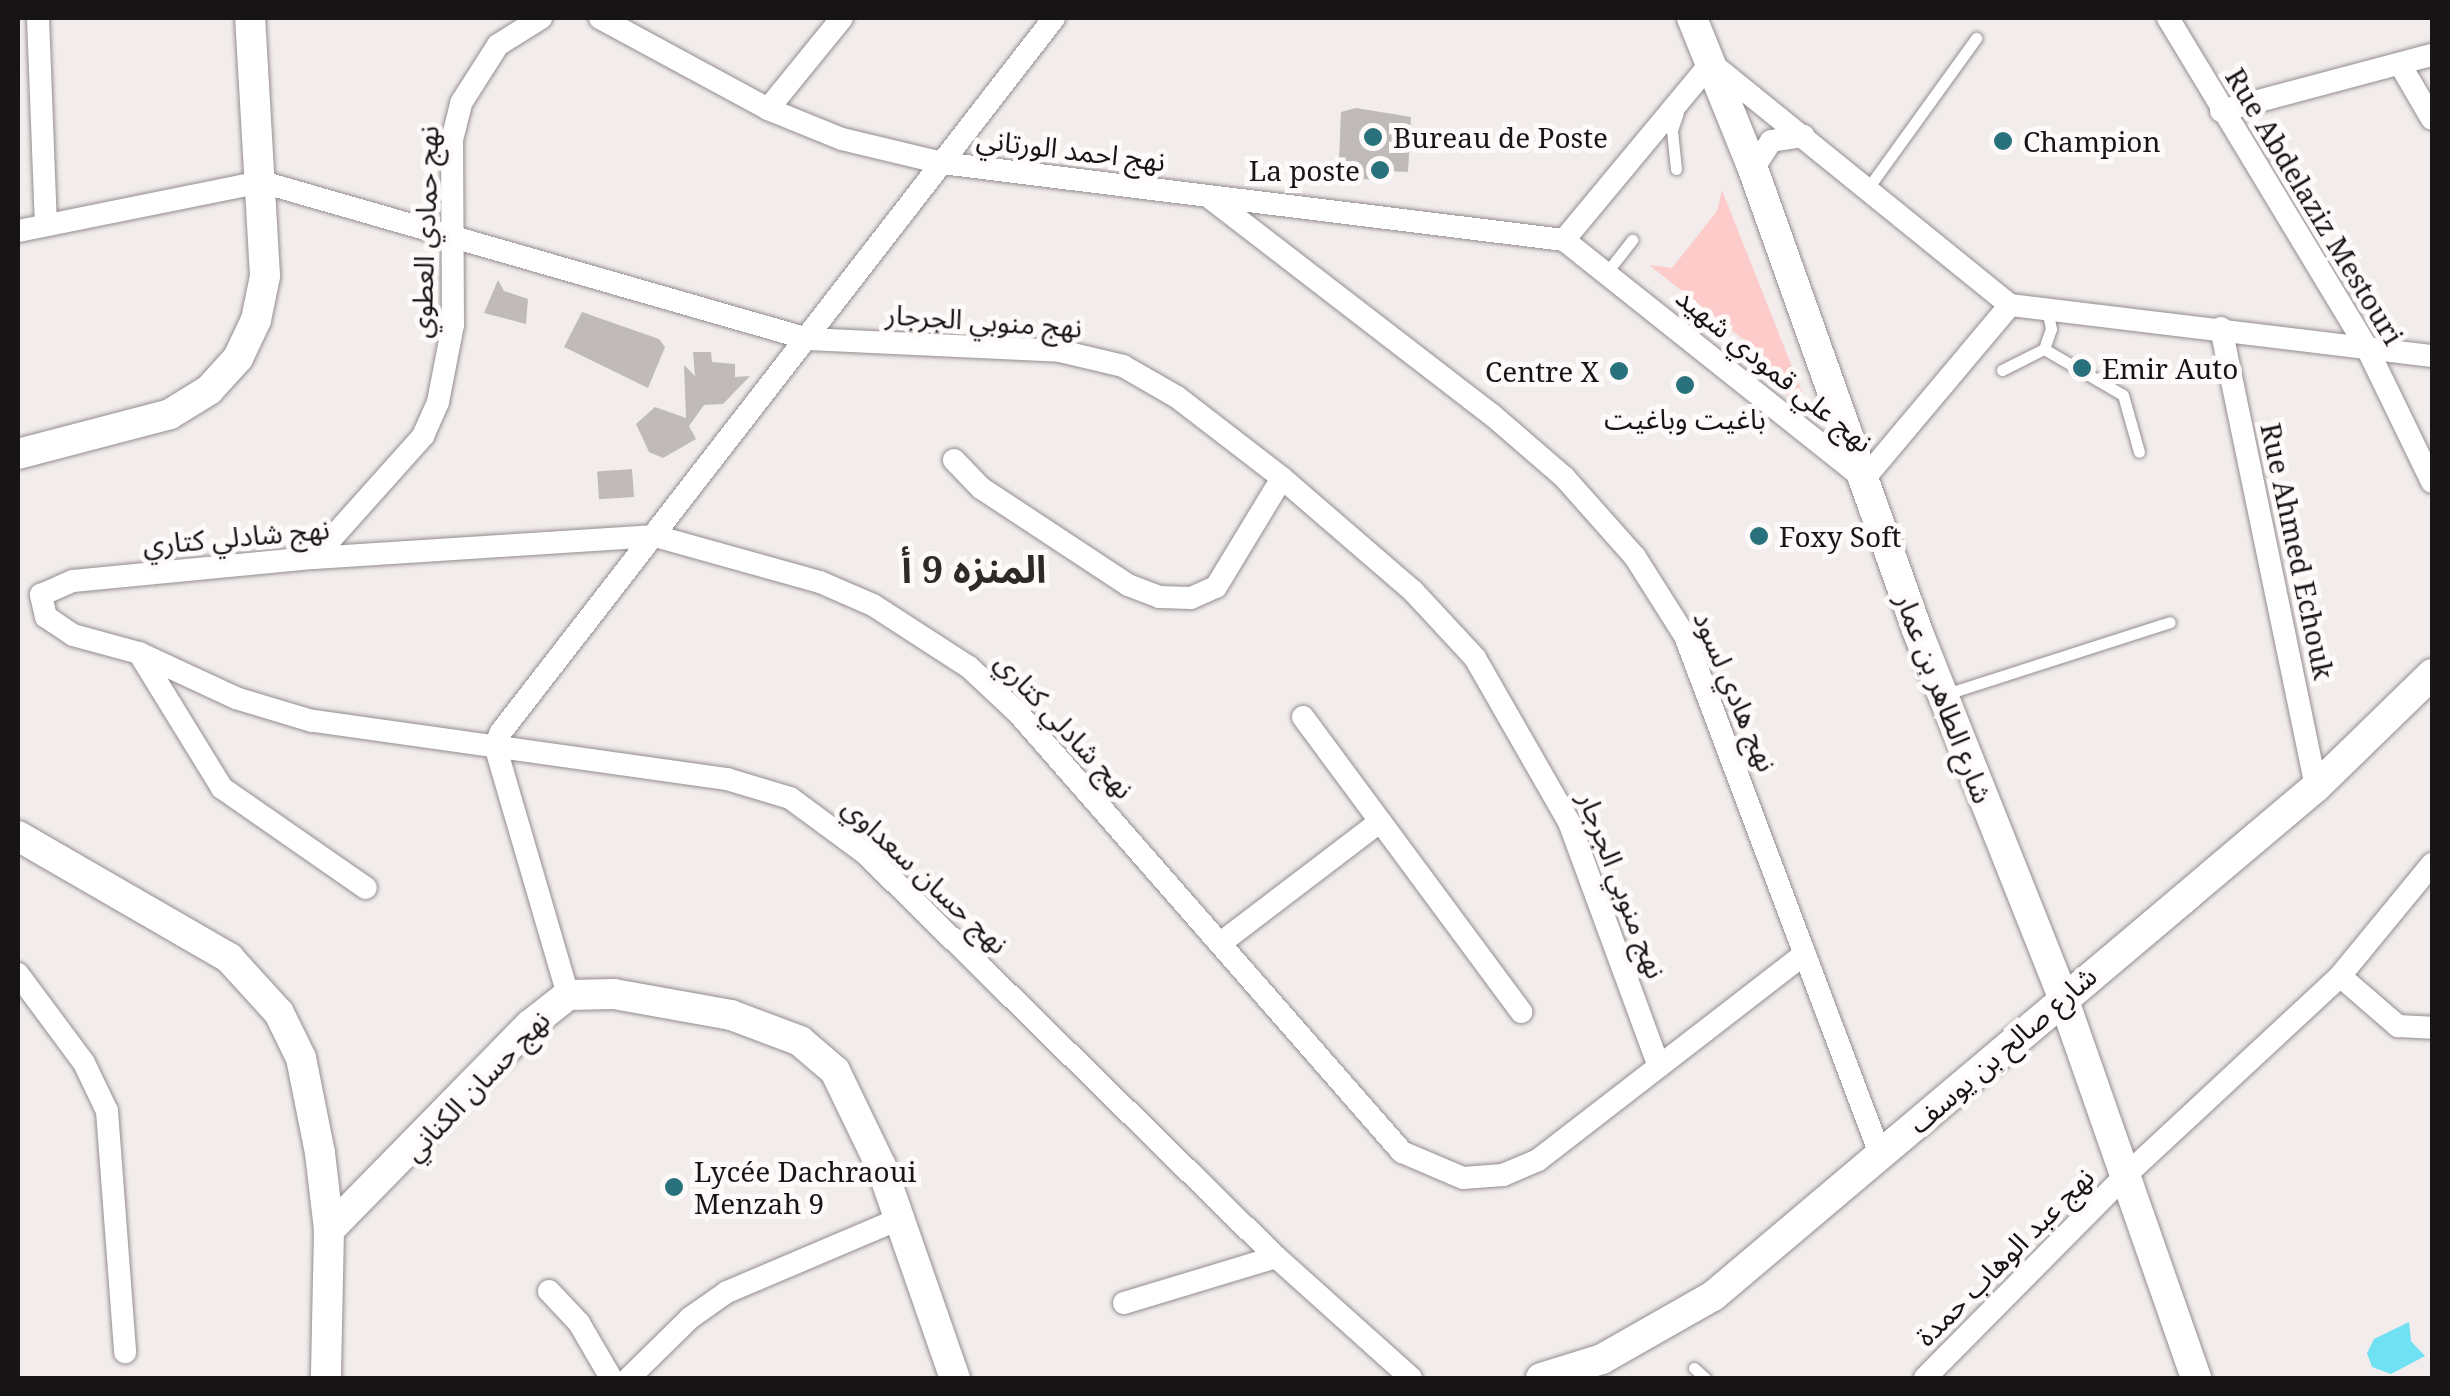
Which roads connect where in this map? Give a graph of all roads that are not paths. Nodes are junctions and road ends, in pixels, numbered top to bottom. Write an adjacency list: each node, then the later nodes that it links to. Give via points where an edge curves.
1 (38, 18): 24 (street)
2 (250, 18): 21 (street)
3 (542, 18): 26 (street, نهج حمادي العطوي, via 498,45 462,104 452,140)
4 (600, 18): 14 (street, نهج احمد الورتاني)
5 (842, 18): 14 (street)
6 (1054, 18): 18 (street)
7 (1692, 18): 11 (street, شارع الطاهر بن عمار)
8 (2168, 18): 15 (street, Rue Abdelaziz Mestouri)
9 (1976, 38): 22 (lane)
10 (2432, 55): 12 (street)
11 (1711, 63): 13 (street); 17 (street); 19 (street, شارع الطاهر بن عمار)
12 (2401, 66): 15 (street); 16 (street)
13 (1682, 100): 20 (lane, via 1672,130); 27 (street)
14 (768, 110): 18 (street, نهج احمد الورتاني, via 842,139)
15 (2222, 112): 34 (street, Rue Abdelaziz Mestouri)
16 (2432, 120)
17 (1804, 136): 19 (street, via 1771,141); 22 (street)
18 (942, 162): 23 (street, نهج احمد الورتاني); 33 (street)
19 (1753, 168): 42 (street, شارع الطاهر بن عمار)
20 (1676, 169)
21 (262, 182): 24 (street, نهج منوبي الجرجار); 26 (street, نهج منوبي الجرجار); 39 (street, via 265,276 256,320 238,358 209,390 170,414)
22 (1868, 188): 30 (street)
23 (1209, 197): 27 (street, نهج احمد الورتاني); 59 (street, نهج هادي لسود, via 1491,414 1564,477 1634,557 1685,636)
24 (46, 225): 25 (street, نهج منوبي الجرجار)
25 (18, 231)
26 (452, 238): 33 (street, نهج منوبي الجرجار); 45 (street, نهج حمادي العطوي, via 453,325 438,402 423,436)
27 (1564, 240): 29 (street, نهج علي قمودي شهيد)
28 (1632, 240): 29 (lane)
29 (1607, 272): 42 (street, نهج علي قمودي شهيد)
30 (2010, 305): 31 (street); 42 (street, نهج علي قمودي شهيد)
31 (2047, 309): 32 (street); 35 (lane, via 2051,329)
32 (2222, 328): 34 (street); 53 (street, Rue Ahmed Echouk)
33 (808, 338): 41 (street, نهج منوبي الجرجار, via 1060,351 1124,366 1177,397); 44 (street)
34 (2366, 346): 36 (street); 43 (street, Rue Abdelaziz Mestouri)
35 (2044, 349): 37 (lane); 38 (lane, via 2124,395)
36 (2432, 356)
37 (2002, 370)
38 (2140, 452)
39 (18, 454)
40 (954, 460): 41 (street, via 981,488 1159,597 1191,598 1216,587)
41 (1282, 478): 66 (street, نهج منوبي الجرجار, via 1413,590 1475,658 1514,718 1570,822)
42 (1864, 479): 50 (street, شارع الطاهر بن عمار)
43 (2432, 482)
44 (655, 536): 45 (street, نهج شادلي كتاري); 52 (street, via 513,710); 58 (street, نهج شادلي كتاري, via 820,582 873,605 970,667)
45 (314, 558): 46 (street, نهج شادلي كتاري, via 74,581 52,587)
46 (40, 606): 48 (street, نهج حسان سعداوي, via 74,635)
47 (2170, 622): 50 (lane)
48 (139, 653): 52 (street, نهج حسان سعداوي, via 236,698 312,721); 57 (street, via 222,788)
49 (2432, 674): 53 (street, شارع صالح بن يوسف)
50 (1943, 695): 63 (street, شارع الطاهر بن عمار)
51 (1303, 717): 54 (street)
52 (495, 746): 62 (street); 71 (street, نهج حسان سعداوي, via 726,779 790,798 835,826)
53 (2316, 787): 63 (street, شارع صالح بن يوسف)
54 (1377, 824): 58 (street); 64 (street)
55 (18, 836): 70 (street, via 229,958 263,990 301,1058)
56 (2432, 864): 61 (street, نهج عبد الوهاب حمدة)
57 (366, 888)
58 (1222, 942): 66 (street, نهج شادلي كتاري, via 1402,1152 1437,1172 1503,1175 1538,1160)
59 (1803, 954): 66 (street, نهج شادلي كتاري); 67 (street, نهج هادي لسود)
60 (18, 974): 74 (street, via 84,1063 107,1111)
61 (2340, 976): 65 (street, via 2398,1026); 68 (street, نهج عبد الوهاب حمدة)
62 (568, 995): 69 (street, نهج حسان الكناني, via 586,991 685,1006 800,1041 835,1071 850,1095); 70 (street, نهج حسان الكناني, via 530,1025)
63 (2062, 995): 67 (street, شارع صالح بن يوسف); 68 (street, شارع الطاهر بن عمار)
64 (1520, 1012)
65 (2432, 1028)
66 (1658, 1066)
67 (1880, 1154): 82 (street, شارع صالح بن يوسف, via 1713,1296 1602,1359)
68 (2125, 1176): 76 (street, شارع الطاهر بن عمار); 84 (street, نهج عبد الوهاب حمدة)
69 (897, 1220): 79 (street, via 727,1292); 80 (street, نهج حسان الكناني)
70 (329, 1230): 77 (street)
71 (1276, 1257): 73 (street); 81 (street, نهج حسان سعداوي)
72 (549, 1291): 78 (street, via 579,1323)
73 (1124, 1302)
74 (126, 1352)
75 (1694, 1368): 83 (lane)
76 (2192, 1376)
77 (326, 1378)
78 (611, 1378)
79 (629, 1378)
80 (955, 1378)
81 (1411, 1378)
82 (1541, 1378)
83 (1705, 1378)
84 (1926, 1378)

